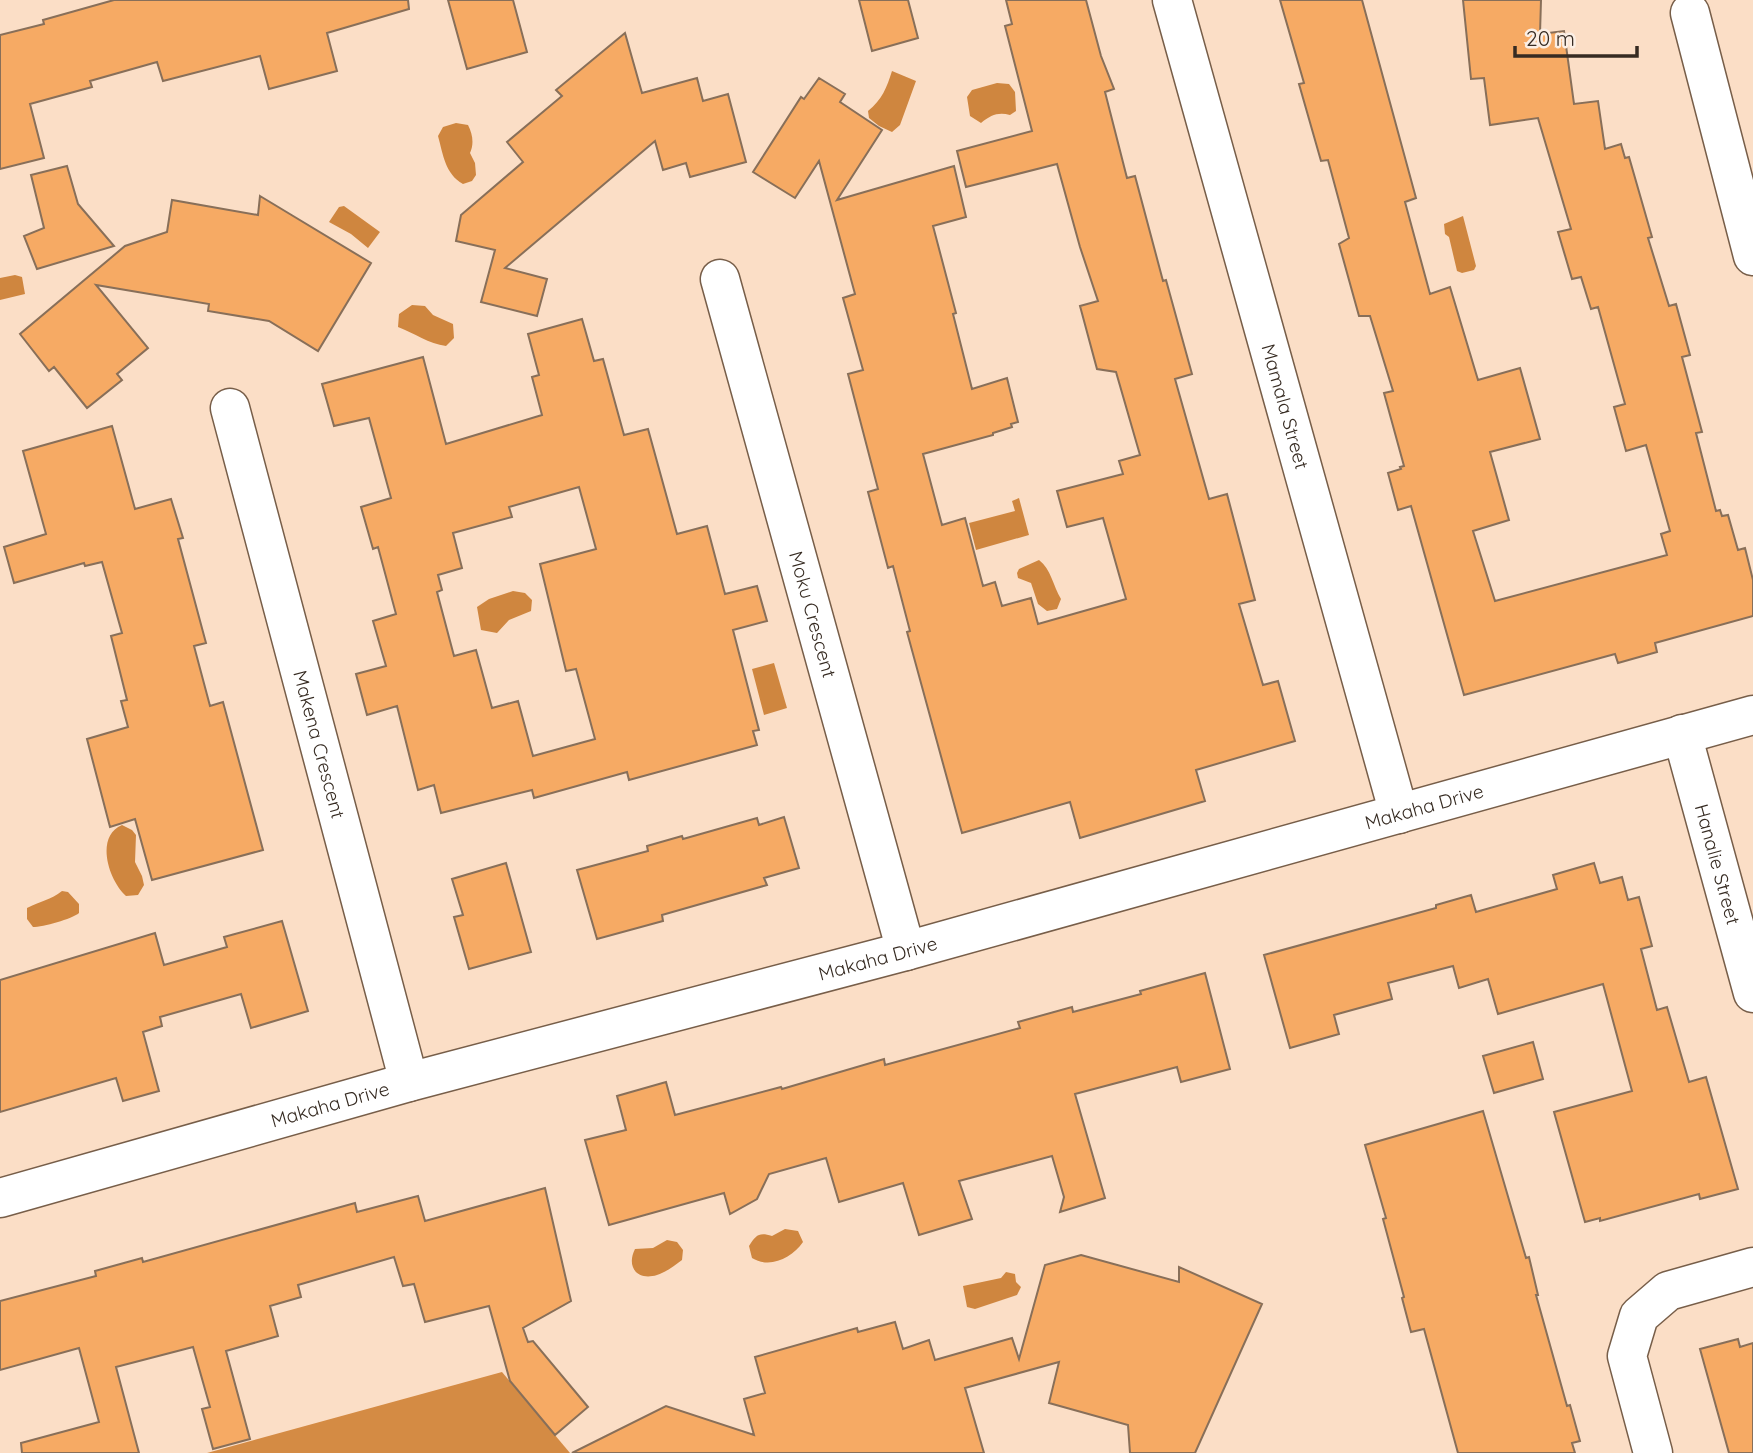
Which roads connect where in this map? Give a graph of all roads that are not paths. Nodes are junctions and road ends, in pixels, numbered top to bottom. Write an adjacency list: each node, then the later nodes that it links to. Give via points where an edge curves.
1 (1172, 0): 8 (street, Mamala Street)
2 (1690, 13): 3 (street)
3 (1753, 256)
4 (720, 279): 9 (street, Moku Crescent)
5 (230, 408): 11 (street, Makena Crescent)
6 (1753, 715): 7 (street, Makaha Drive)
7 (1682, 734): 8 (street, Makaha Drive); 10 (street, Hanalie Street)
8 (1399, 814): 9 (street, Makaha Drive)
9 (906, 951): 11 (street, Makaha Drive)
10 (1753, 993)
11 (409, 1082): 12 (street, Makaha Drive)
12 (0, 1198)
13 (1753, 1267): 14 (street, via 1668,1291 1639,1316 1627,1356)
14 (1653, 1453)

